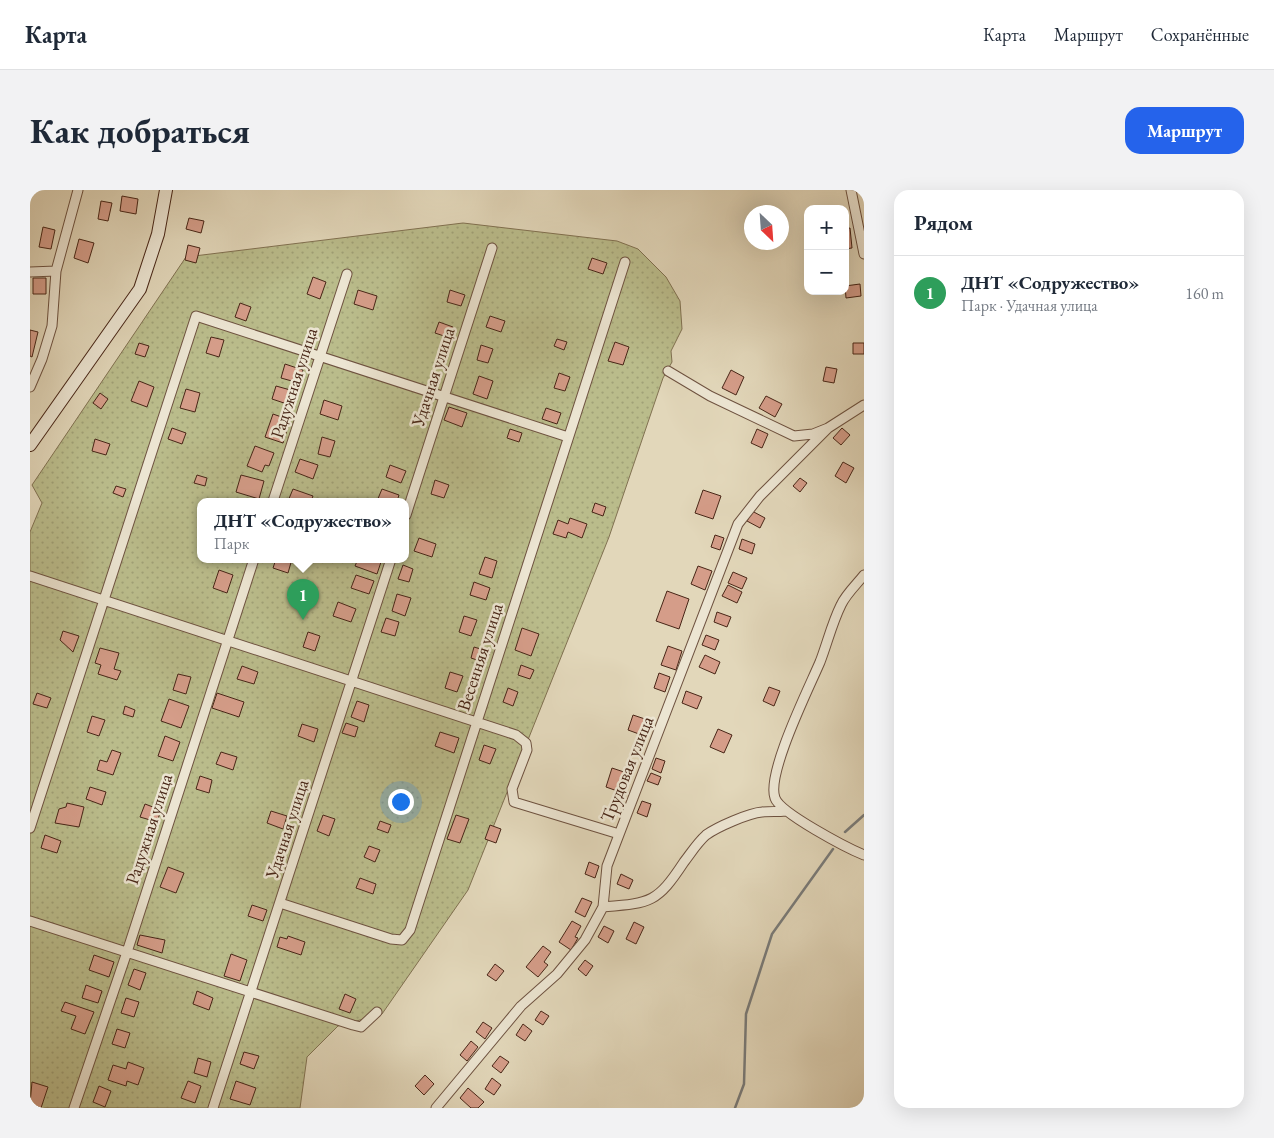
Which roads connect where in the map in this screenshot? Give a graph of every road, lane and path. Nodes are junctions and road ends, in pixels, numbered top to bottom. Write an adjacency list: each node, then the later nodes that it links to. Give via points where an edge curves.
1 (78, 190): 8 (street)
2 (166, 190): 17 (street, via 158,234 140,289)
3 (850, 190): 5 (street)
4 (492, 248): 13 (street, Удачная улица)
5 (864, 254)
6 (625, 262): 16 (street, Весенняя улица)
7 (30, 272): 8 (street)
8 (56, 272): 12 (street, via 52,326)
9 (347, 274): 10 (street, Радужная улица)
10 (320, 356): 13 (street); 18 (street, Радужная улица); 24 (street, via 196,316)
11 (668, 371): 15 (street, via 710,396 794,436)
12 (30, 388)
13 (444, 398): 16 (street); 19 (street, Удачная улица)
14 (864, 405): 15 (street)
15 (828, 428): 30 (street, Трудовая улица, via 760,496 738,524)
16 (568, 437): 27 (street, Весенняя улица)
17 (30, 445)
18 (274, 498)
19 (409, 506)
20 (253, 563): 25 (street, Радужная улица)
21 (390, 563): 26 (street, Удачная улица)
22 (864, 575): 28 (street, via 841,604 786,739 772,789 775,799)
23 (30, 576): 24 (street)
24 (104, 599): 25 (street); 29 (street)
25 (228, 640): 26 (street); 35 (street, Радужная улица)
26 (352, 681): 27 (street); 32 (street, Удачная улица)
27 (476, 722): 30 (street, via 516,735 526,743 527,750 512,789 514,802); 32 (street, Весенняя улица, via 410,930 402,940)
28 (785, 811): 31 (street); 33 (street, via 761,812 718,828 696,844 661,894 640,904)
29 (30, 828)
30 (619, 834): 33 (street, Трудовая улица, via 607,866)
31 (864, 855)
32 (280, 903): 36 (street, Удачная улица)
33 (603, 907): 40 (street, Трудовая улица, via 585,940 557,974 522,1006)
34 (30, 921): 35 (street)
35 (127, 952): 36 (street); 38 (street, Радужная улица)
36 (250, 992): 37 (street, via 361,1027); 39 (street, Удачная улица)
37 (377, 1012)
38 (74, 1108)
39 (213, 1108)
40 (436, 1108)

